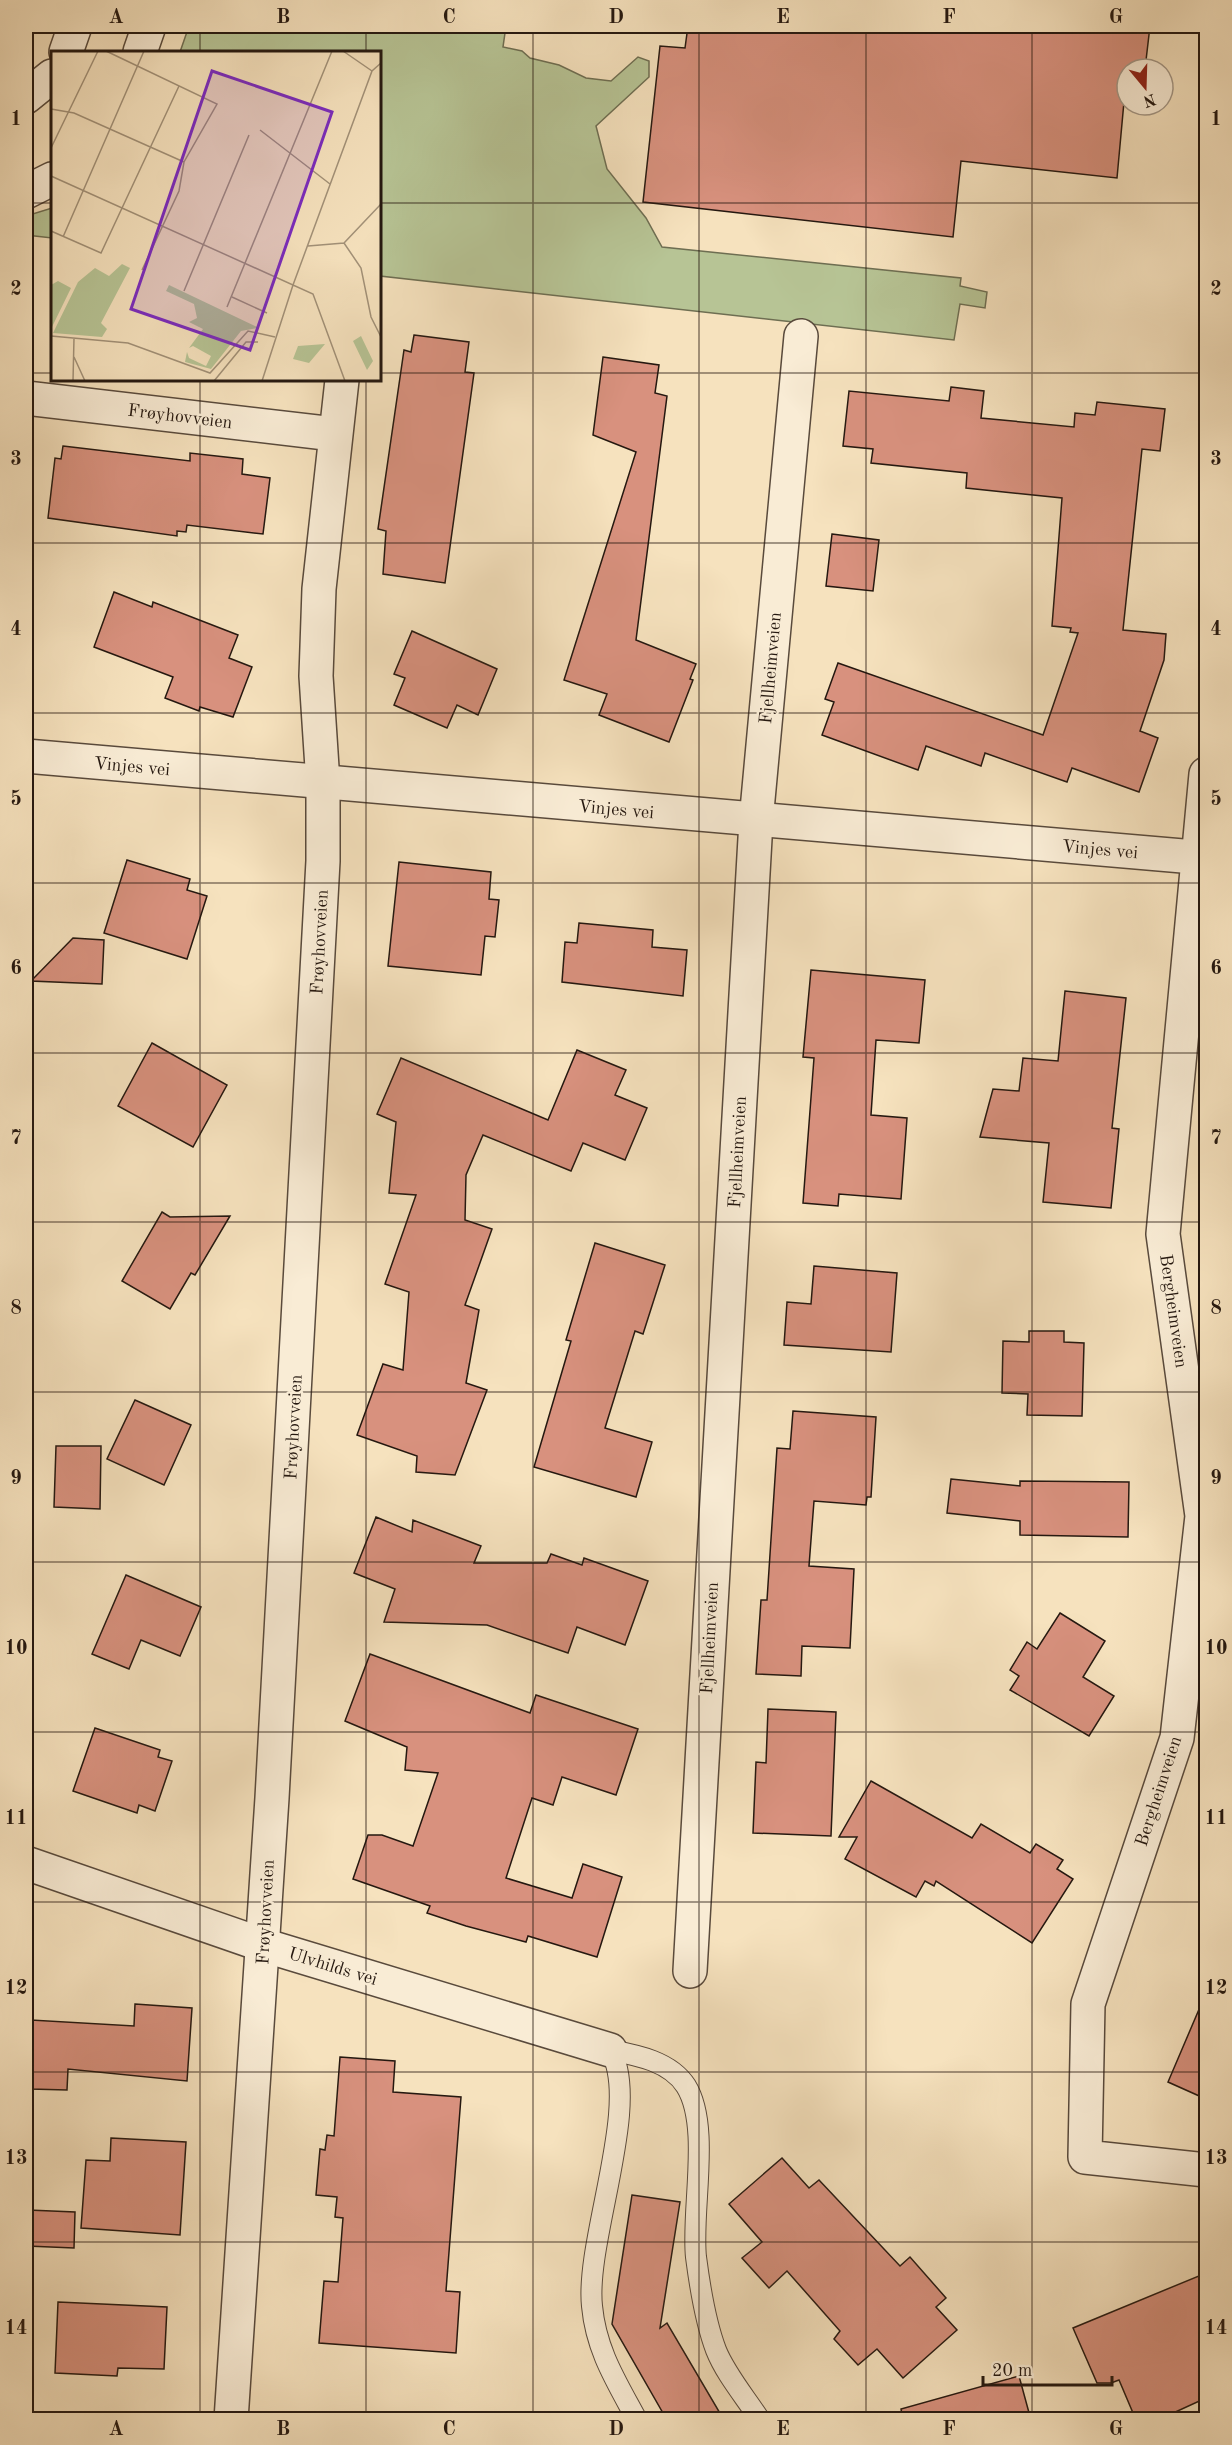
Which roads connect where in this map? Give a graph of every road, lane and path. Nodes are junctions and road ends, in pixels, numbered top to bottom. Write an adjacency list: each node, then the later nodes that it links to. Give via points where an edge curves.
1 (75, 26): 3 (street)
2 (149, 26): 4 (street)
3 (66, 51)
4 (140, 51)
5 (51, 77): 6 (street)
6 (26, 97)
7 (51, 180): 8 (street)
8 (26, 192)
9 (801, 336): 16 (street, Fjellheimveien)
10 (342, 381): 12 (street, Frøyhovveien)
11 (26, 398): 12 (street, Frøyhovveien)
12 (334, 434): 15 (street, Frøyhovveien, via 319,589 316,676)
13 (26, 756): 15 (street, Vinjes vei)
14 (1206, 774): 17 (street, Bergheimveien)
15 (323, 783): 16 (street, Vinjes vei); 20 (street, Frøyhovveien, via 323,873)
16 (756, 821): 17 (street, Vinjes vei); 21 (street, Fjellheimveien)
17 (1202, 857): 18 (street, Bergheimveien, via 1163,1234)
18 (1204, 1516): 23 (street, Bergheimveien, via 1177,1737 1088,2004 1085,2157)
19 (26, 1863): 20 (street, Ulvhilds vei)
20 (263, 1945): 22 (street, Ulvhilds vei); 24 (street, Frøyhovveien)
21 (690, 1971)
22 (610, 2049): 25 (lane, via 617,2061 617,2119 595,2250 591,2304 598,2345); 26 (lane, via 663,2065 685,2085 694,2105 698,2145 696,2255 706,2312 717,2352)
23 (1206, 2170)
24 (231, 2420)
25 (637, 2420)
26 (760, 2420)

